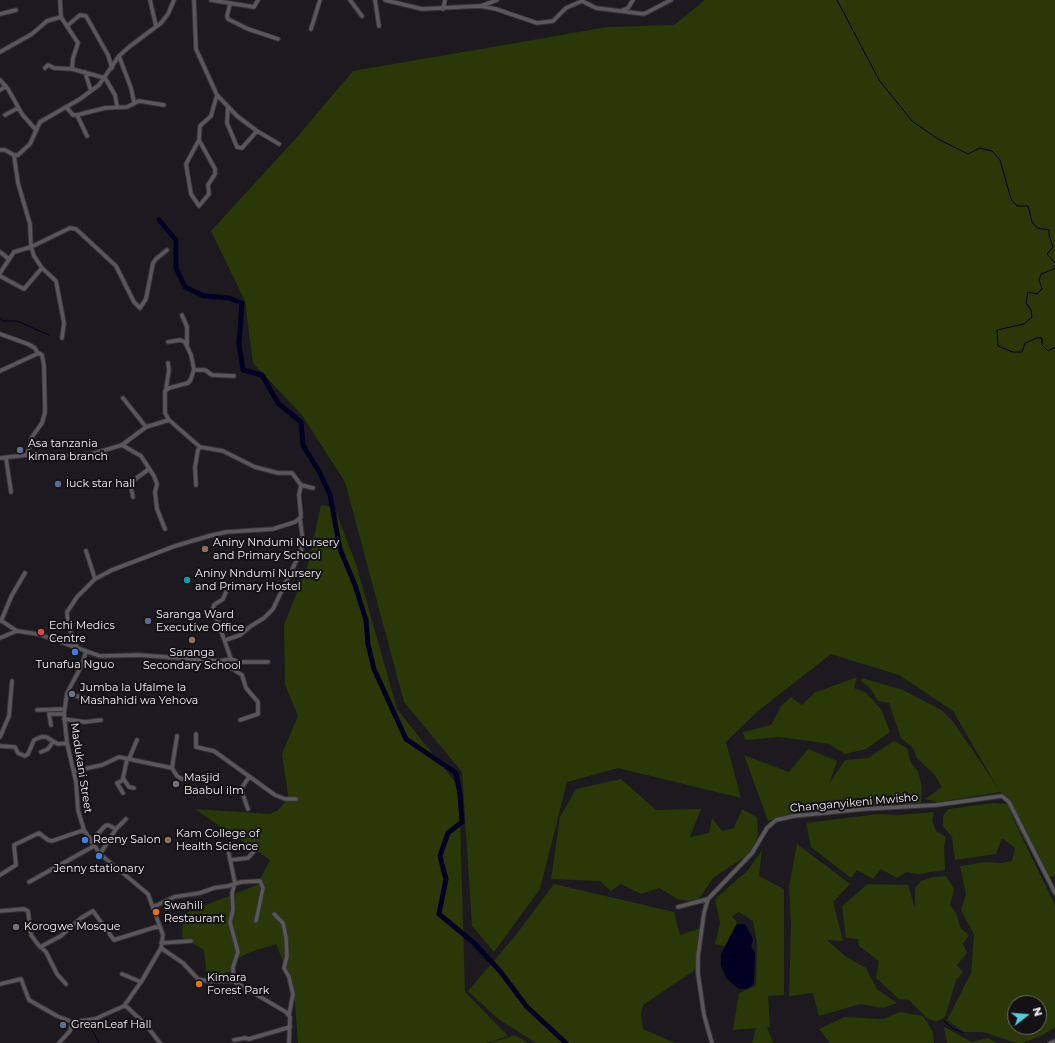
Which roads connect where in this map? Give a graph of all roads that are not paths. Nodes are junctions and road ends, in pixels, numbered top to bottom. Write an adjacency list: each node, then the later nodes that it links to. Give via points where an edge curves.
1 (60, 0): 23 (street)
2 (150, 0): 26 (street)
3 (174, 0): 26 (street, via 168,14)
4 (194, 0): 41 (street, via 196,49)
5 (211, 0): 17 (street)
6 (258, 0): 17 (street, via 254,7)
7 (320, 0): 28 (street)
8 (350, 0): 24 (street)
9 (375, 0): 27 (street)
10 (385, 0): 19 (street, via 417,8)
11 (445, 0): 19 (street)
12 (497, 0): 18 (street)
13 (633, 0): 21 (street, via 628,8)
14 (671, 0): 21 (street, via 644,14)
15 (579, 1): 16 (street); 18 (street, via 566,8 553,21 537,23)
16 (587, 1): 21 (street, via 596,8)
17 (230, 4): 29 (street, via 226,16 228,19 248,29)
18 (480, 6): 19 (street)
19 (443, 9)
20 (16, 10): 22 (street)
21 (621, 10)
22 (0, 14)
23 (61, 16): 25 (street); 30 (street, via 47,21 32,34)
24 (362, 16)
25 (67, 26): 33 (street, via 80,15 86,16 108,55); 34 (street, via 78,43)
26 (156, 26): 31 (street)
27 (379, 26)
28 (311, 29)
29 (278, 38)
30 (0, 52)
31 (119, 56): 33 (street); 42 (street)
32 (45, 68): 34 (street, via 48,65)
33 (112, 68): 36 (street)
34 (72, 69): 35 (street)
35 (85, 72): 36 (street); 40 (street)
36 (105, 78): 40 (street); 45 (street, via 115,94)
37 (0, 80): 38 (street)
38 (6, 86): 39 (street); 47 (street)
39 (0, 90)
40 (91, 91): 44 (street)
41 (217, 95): 46 (street); 53 (street, via 211,116 200,126)
42 (134, 102): 43 (street); 45 (street, via 127,106)
43 (164, 105)
44 (66, 106): 49 (street, via 73,115); 50 (street, via 40,122)
45 (117, 106): 49 (street)
46 (228, 107): 51 (street); 51 (street, via 227,123 237,147 242,148)
47 (18, 108): 48 (street); 50 (street)
48 (5, 115)
49 (77, 115): 52 (street)
50 (36, 130): 56 (street, via 30,144)
51 (257, 131): 54 (street)
52 (87, 136)
53 (199, 140): 53 (street, via 186,164 191,194 199,206 209,194 208,185 215,174 215,169)
54 (279, 144)
55 (0, 150): 56 (street, via 6,150)
56 (14, 156): 57 (street, via 18,183 30,224)
57 (31, 247): 58 (street, via 70,228 76,228 116,266 134,302 140,308 146,299 153,263); 60 (street, via 14,252); 61 (street)
58 (167, 250)
59 (0, 252): 60 (street)
60 (9, 259): 62 (street)
61 (42, 268): 63 (street, via 24,289); 66 (street, via 56,280 64,323)
62 (0, 272)
63 (0, 276)
64 (182, 315): 68 (street, via 186,324)
65 (0, 334): 69 (street, via 28,344 35,348)
66 (62, 338)
67 (168, 342): 68 (street, via 183,340)
68 (187, 346): 71 (street)
69 (38, 354): 72 (street); 80 (street, via 42,354 44,361 45,412 42,423 31,440)
70 (168, 364): 74 (street)
71 (194, 370): 73 (street, via 205,370 212,375); 74 (street, via 188,383)
72 (0, 371)
73 (234, 376)
74 (166, 389): 76 (street, via 164,400)
75 (123, 398): 77 (street)
76 (169, 420): 77 (street); 79 (street)
77 (146, 427): 78 (street)
78 (122, 444): 80 (street, via 90,454); 83 (street, via 142,456)
79 (200, 448): 84 (street); 85 (street, via 223,451 255,467 278,473 292,473)
80 (27, 455): 82 (street)
81 (0, 458): 82 (street)
82 (6, 458): 87 (street)
83 (149, 469): 88 (street, via 130,483); 90 (street, via 157,482 157,509)
84 (196, 485)
85 (301, 485): 86 (street); 89 (street)
86 (313, 488)
87 (11, 492)
88 (133, 497)
89 (300, 519): 93 (street, via 278,528 226,532 204,537 112,570); 98 (street, via 303,541 301,551 275,605 264,618 240,635)
90 (166, 529)
91 (86, 551): 93 (street)
92 (25, 573): 95 (street)
93 (95, 579): 99 (street, via 76,597 67,612 68,625)
94 (226, 592): 98 (street, via 223,599 213,607)
95 (1, 620): 96 (street)
96 (17, 631): 97 (street); 99 (street, via 38,634)
97 (0, 638)
98 (226, 640): 101 (street)
99 (77, 647): 100 (street)
100 (86, 651): 102 (street, via 100,656 139,655); 105 (street, Madukani Street, via 82,665)
101 (231, 659): 102 (street); 103 (street, via 239,662)
102 (219, 661): 111 (street, via 241,674 246,688 258,702 258,714)
103 (268, 662)
104 (12, 682): 115 (street, via 10,711)
105 (67, 693): 106 (street, via 90,700); 108 (street, Madukani Street)
106 (109, 701)
107 (37, 710): 108 (street)
108 (64, 712): 109 (street, Madukani Street); 112 (street, via 49,714)
109 (64, 719): 110 (street, via 85,722); 118 (street, Madukani Street)
110 (101, 720)
111 (240, 720)
112 (51, 725)
113 (196, 734): 125 (street, via 196,747 214,751)
114 (177, 736): 122 (street)
115 (0, 737)
116 (137, 740): 121 (street)
117 (52, 742): 118 (street); 119 (street, via 44,737 34,740 25,756 18,753 15,747); 120 (street, via 48,749)
118 (67, 743): 123 (street, Madukani Street)
119 (0, 746)
120 (42, 752)
121 (128, 759): 122 (street); 123 (street, via 119,757 102,765); 126 (street)
122 (172, 768): 124 (street, via 180,779)
123 (74, 771): 133 (street, Madukani Street, via 78,810)
124 (194, 776)
125 (249, 776): 129 (street, via 275,795); 130 (street, via 241,789)
126 (124, 780): 127 (street, via 129,787); 128 (street, via 117,783)
127 (134, 788)
128 (123, 793)
129 (296, 799)
130 (248, 809)
131 (126, 819): 132 (street)
132 (116, 829): 134 (street, via 106,826); 138 (street)
133 (84, 830): 134 (street, Madukani Street); 140 (street, via 52,841 39,833 14,845 16,866)
134 (91, 841): 135 (street, Madukani Street)
135 (94, 846): 138 (street, Madukani Street); 141 (street)
136 (257, 848): 139 (street, via 248,858)
137 (228, 850): 139 (street)
138 (100, 854): 145 (street, Madukani Street, via 146,892)
139 (231, 860): 142 (street)
140 (0, 875)
141 (29, 882)
142 (235, 883): 145 (street, via 174,897); 149 (street, via 248,880 262,883 261,905); 156 (street, via 232,891 233,912 230,919 238,952 233,968)
143 (1055, 893): 144 (street, Changanyikeni Mwisho, via 1009,802 1002,796 936,805 794,816 776,820 767,828 752,854)
144 (708, 899): 146 (street); 169 (street, via 702,926 698,974 704,1014)
145 (153, 907): 150 (street, Madukani Street)
146 (678, 907)
147 (0, 911): 153 (street, via 28,911 31,936)
148 (274, 914): 161 (street, via 283,923 286,937 287,956 284,968 293,994)
149 (256, 921)
150 (159, 926): 152 (street, Madukani Street, via 163,935); 153 (street, via 114,940 93,911 61,936)
151 (191, 941): 152 (street)
152 (161, 943): 154 (street, Madukani Street)
153 (41, 947): 159 (street)
154 (161, 948): 156 (street, via 198,978 207,981); 157 (street)
155 (122, 974): 157 (street)
156 (233, 981): 161 (street)
157 (141, 982): 160 (street)
158 (0, 984): 162 (street, via 21,980 29,1000)
159 (66, 984)
160 (124, 1006): 162 (street, via 95,1019); 166 (street, via 137,1016)
161 (289, 1015): 163 (street)
162 (72, 1022): 167 (street, via 70,1031)
163 (290, 1027): 164 (street, via 249,1039); 168 (street)
164 (234, 1040)
165 (1055, 1041): 170 (street)
166 (157, 1042)
167 (58, 1043)
168 (289, 1043)
169 (712, 1043)
170 (1050, 1043)

